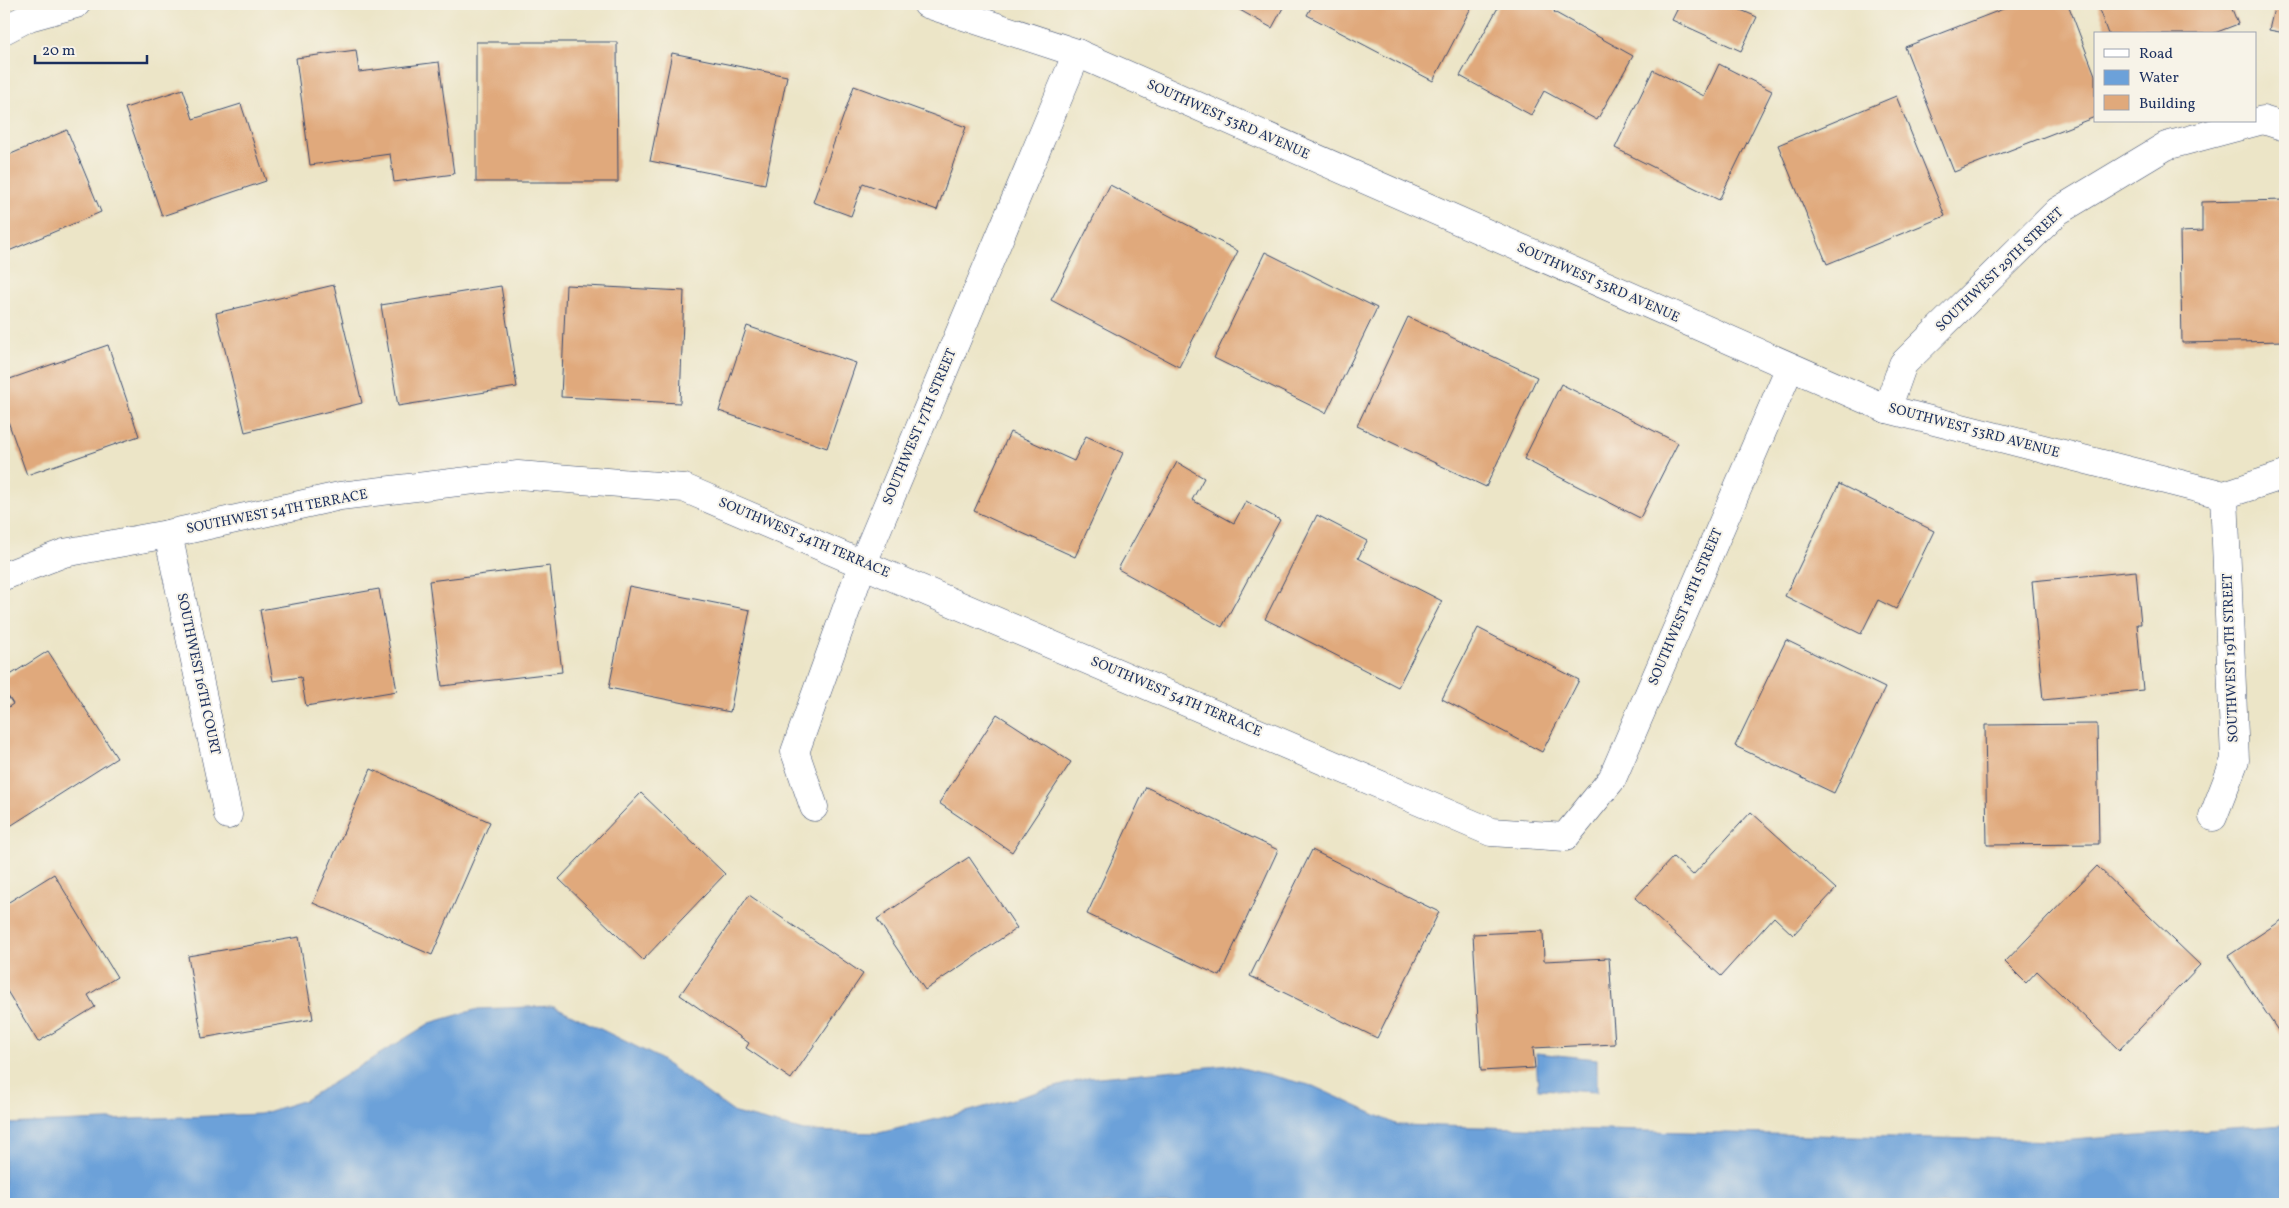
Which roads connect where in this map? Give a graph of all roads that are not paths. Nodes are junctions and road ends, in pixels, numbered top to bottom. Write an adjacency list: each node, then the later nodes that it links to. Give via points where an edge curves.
1 (76, 4): 3 (street, via 29,18)
2 (927, 4): 4 (street, SOUTHWEST 53RD AVENUE)
3 (4, 30)
4 (1076, 53): 8 (street, SOUTHWEST 53RD AVENUE); 13 (street, SOUTHWEST 17TH STREET)
5 (2256, 122): 7 (street, SOUTHWEST 29TH STREET, via 2263,120)
6 (2256, 122): 9 (street, SOUTHWEST 29TH STREET, via 2166,146 2058,211 1903,364)
7 (2285, 127)
8 (1790, 367): 9 (street, SOUTHWEST 53RD AVENUE); 18 (street, SOUTHWEST 18TH STREET, via 1612,779)
9 (1887, 409): 11 (street, SOUTHWEST 53RD AVENUE)
10 (2285, 475): 11 (street)
11 (2224, 495): 17 (street, SOUTHWEST 19TH STREET, via 2235,760)
12 (168, 534): 13 (street, SOUTHWEST 54TH TERRACE, via 340,496 518,475 684,488); 14 (street, SOUTHWEST 54TH TERRACE, via 64,553); 16 (street, SOUTHWEST 16TH COURT)
13 (863, 563): 15 (street, SOUTHWEST 17TH STREET, via 795,752); 18 (street, SOUTHWEST 54TH TERRACE, via 1491,832)
14 (4, 576)
15 (814, 807)
16 (228, 815)
17 (2214, 817)
18 (1565, 838)

